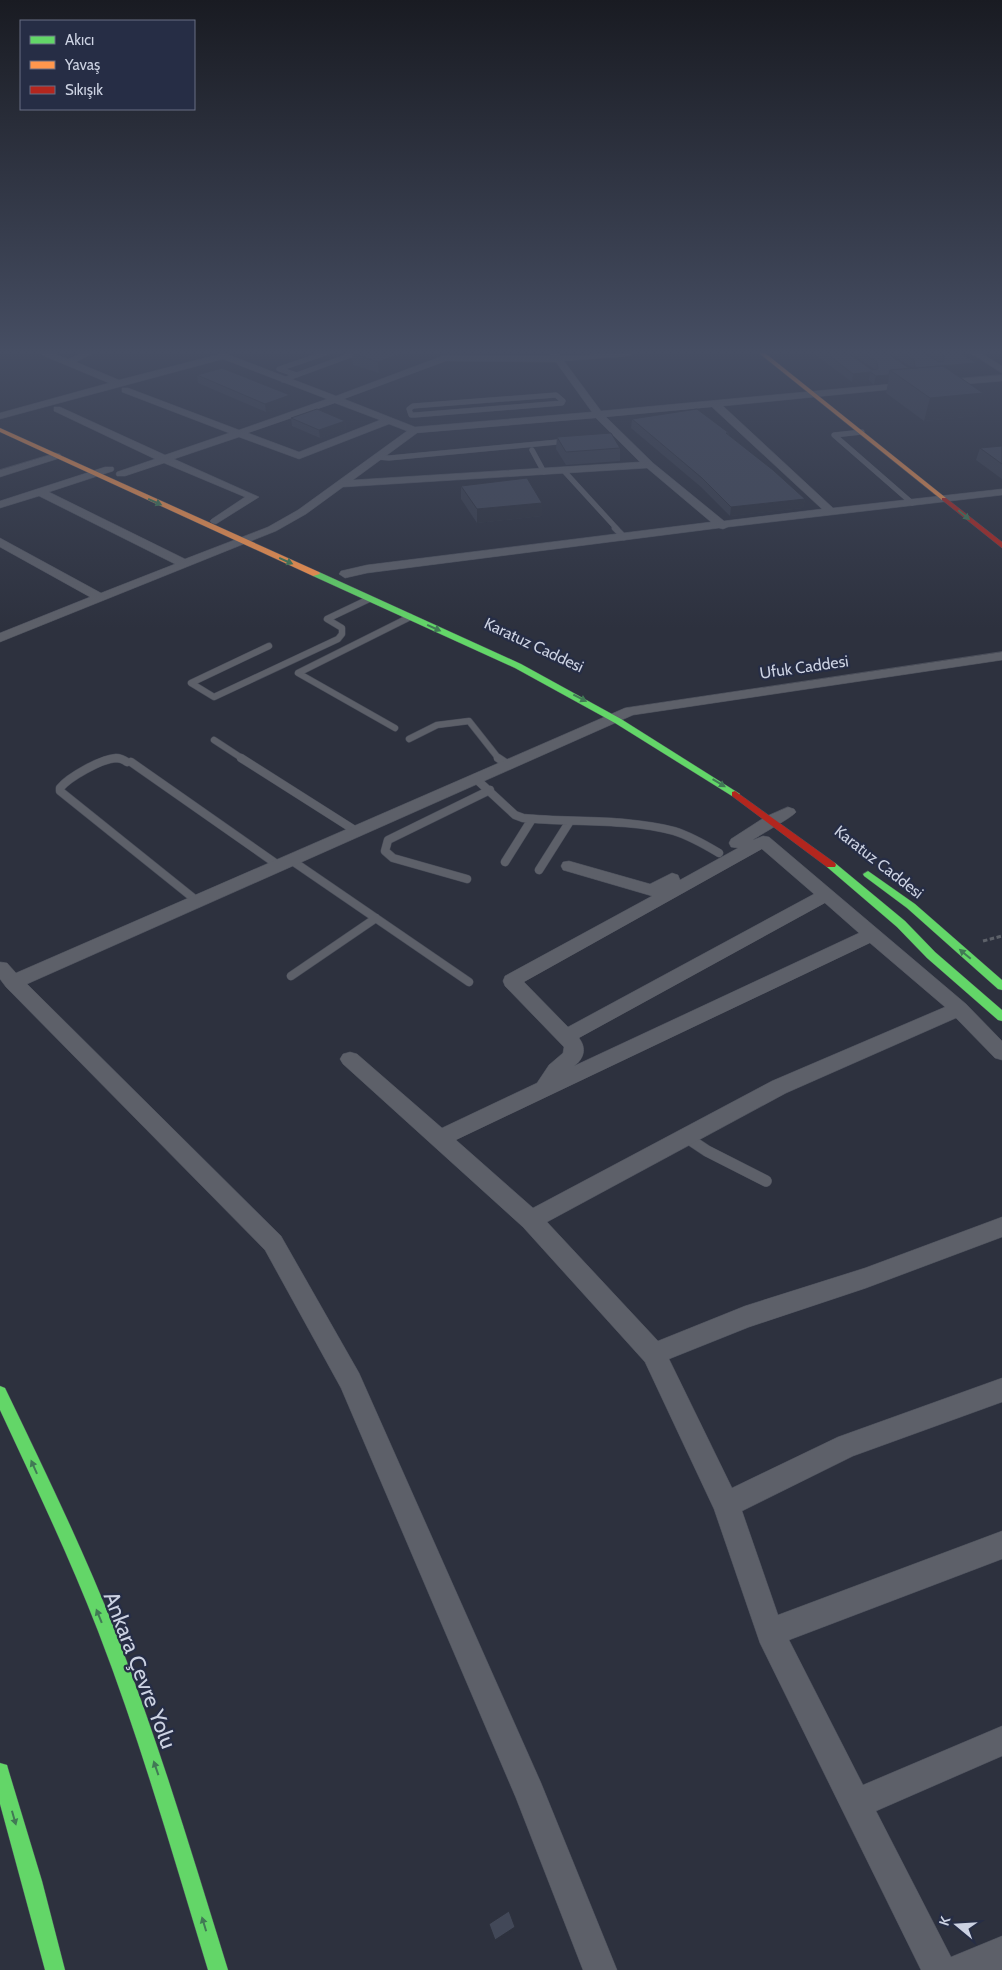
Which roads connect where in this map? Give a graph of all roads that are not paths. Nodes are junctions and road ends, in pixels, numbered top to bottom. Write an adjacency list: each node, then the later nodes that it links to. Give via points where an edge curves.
1 (32, 445): 14 (main road, Karatuz Caddesi)
2 (58, 445): 18 (main road, Karatuz Caddesi)
3 (134, 445): 16 (street)
4 (203, 445): 16 (street)
5 (269, 445): 6 (street, via 299,456)
6 (327, 445)
7 (393, 445): 15 (street)
8 (525, 445): 15 (lane)
9 (629, 445): 17 (street)
10 (759, 445): 33 (street)
11 (845, 445): 30 (lane)
12 (878, 445): 29 (main road)
13 (532, 450): 20 (lane)
14 (56, 456): 21 (street); 22 (main road, Karatuz Caddesi)
15 (376, 457): 24 (street)
16 (164, 459): 23 (street); 34 (street, via 253,497)
17 (649, 465): 19 (street); 35 (street)
18 (109, 469): 22 (street); 23 (main road, Karatuz Caddesi)
19 (564, 471): 20 (street); 36 (lane)
20 (544, 472): 24 (street)
21 (0, 474)
22 (94, 474): 26 (street); 37 (main road, Karatuz Caddesi, one-way to 37)
23 (121, 474): 34 (main road, Karatuz Caddesi)
24 (339, 484): 37 (street, via 302,512)
25 (948, 485): 28 (main road)
26 (40, 492): 31 (street); 40 (street)
27 (1002, 492): 28 (street)
28 (964, 497): 29 (street); 32 (main road)
29 (946, 500): 30 (street); 39 (main road, one-way to 39)
30 (912, 504): 33 (street)
31 (0, 505)
32 (979, 510)
33 (831, 512): 35 (street)
34 (216, 521): 37 (main road, Karatuz Caddesi)
35 (723, 526): 36 (street)
36 (624, 536): 41 (street)
37 (247, 539): 40 (street); 41 (main road, Karatuz Caddesi); 43 (main road, one-way to 43)
38 (0, 542): 42 (street)
39 (1002, 546)
40 (185, 564): 42 (street)
41 (345, 574): 48 (main road, Karatuz Caddesi)
42 (100, 598): 45 (street)
43 (370, 599): 44 (main road); 46 (lane, via 328,619 342,628 338,639 214,697 191,683)
44 (410, 617): 49 (main road, one-way to 49, via 518,666 587,702); 52 (lane, via 298,673)
45 (0, 638)
46 (269, 646)
47 (1002, 656): 50 (street, Ufuk Caddesi)
48 (531, 660)
49 (615, 710): 50 (street, Ufuk Caddesi); 55 (street, Ufuk Caddesi); 58 (main road, one-way to 58, via 731,790)
50 (630, 711): 51 (main road)
51 (645, 721)
52 (395, 728)
53 (409, 739): 55 (lane, via 437,725 469,721 498,758)
54 (214, 740): 61 (lane)
55 (507, 764): 56 (street, Ufuk Caddesi)
56 (475, 778): 57 (lane); 61 (street, Ufuk Caddesi)
57 (490, 790): 59 (lane, via 515,815); 68 (lane, via 386,843 385,850 393,858)
58 (784, 814): 62 (street); 78 (main road)
59 (532, 819): 60 (lane); 64 (lane)
60 (570, 821): 62 (lane, via 624,823 672,830); 67 (lane)
61 (356, 831): 63 (street, Ufuk Caddesi)
62 (719, 853): 66 (street, via 652,890)
63 (284, 862): 70 (street, Ufuk Caddesi); 70 (lane, via 119,758 65,781 60,791); 71 (lane)
64 (505, 862)
65 (857, 865): 76 (main road, Karatuz Caddesi, one-way to 65, via 911,906)
66 (569, 866)
67 (539, 870)
68 (467, 879)
69 (826, 895): 72 (street); 79 (street); 79 (street, via 763,841 512,981)
70 (197, 901): 73 (street, Ufuk Caddesi)
71 (376, 918): 74 (lane); 75 (lane)
72 (873, 934): 77 (street); 82 (street)
73 (6, 975): 100 (street, via 273,1243 350,1381 530,1794)
74 (291, 976)
75 (469, 982)
76 (1002, 986)
77 (959, 1009): 80 (street); 83 (street, via 779,1087)
78 (1002, 1017)
79 (567, 1036): 82 (street, via 574,1044 573,1057 551,1075)
80 (1002, 1052)
81 (350, 1059): 84 (street)
82 (545, 1089): 84 (street)
83 (686, 1137): 85 (lane); 86 (street)
84 (441, 1138): 86 (street)
85 (766, 1181)
86 (532, 1220): 88 (street)
87 (1002, 1227): 88 (street, via 866,1278 745,1317)
88 (654, 1354): 91 (street)
89 (1002, 1390): 91 (street, via 847,1446)
90 (0, 1393): 99 (main road, Ankara Çevre Yolu, one-way to 90, via 164,1793 119,1666)
91 (726, 1505): 93 (street)
92 (1002, 1545): 93 (street)
93 (770, 1633): 96 (street)
94 (1002, 1741): 96 (street)
95 (0, 1772): 98 (main road, one-way to 98)
96 (855, 1804): 101 (street)
97 (1002, 1952): 102 (street)
98 (55, 1970)
99 (218, 1970)
100 (600, 1970)
101 (939, 1970)
102 (961, 1970)

